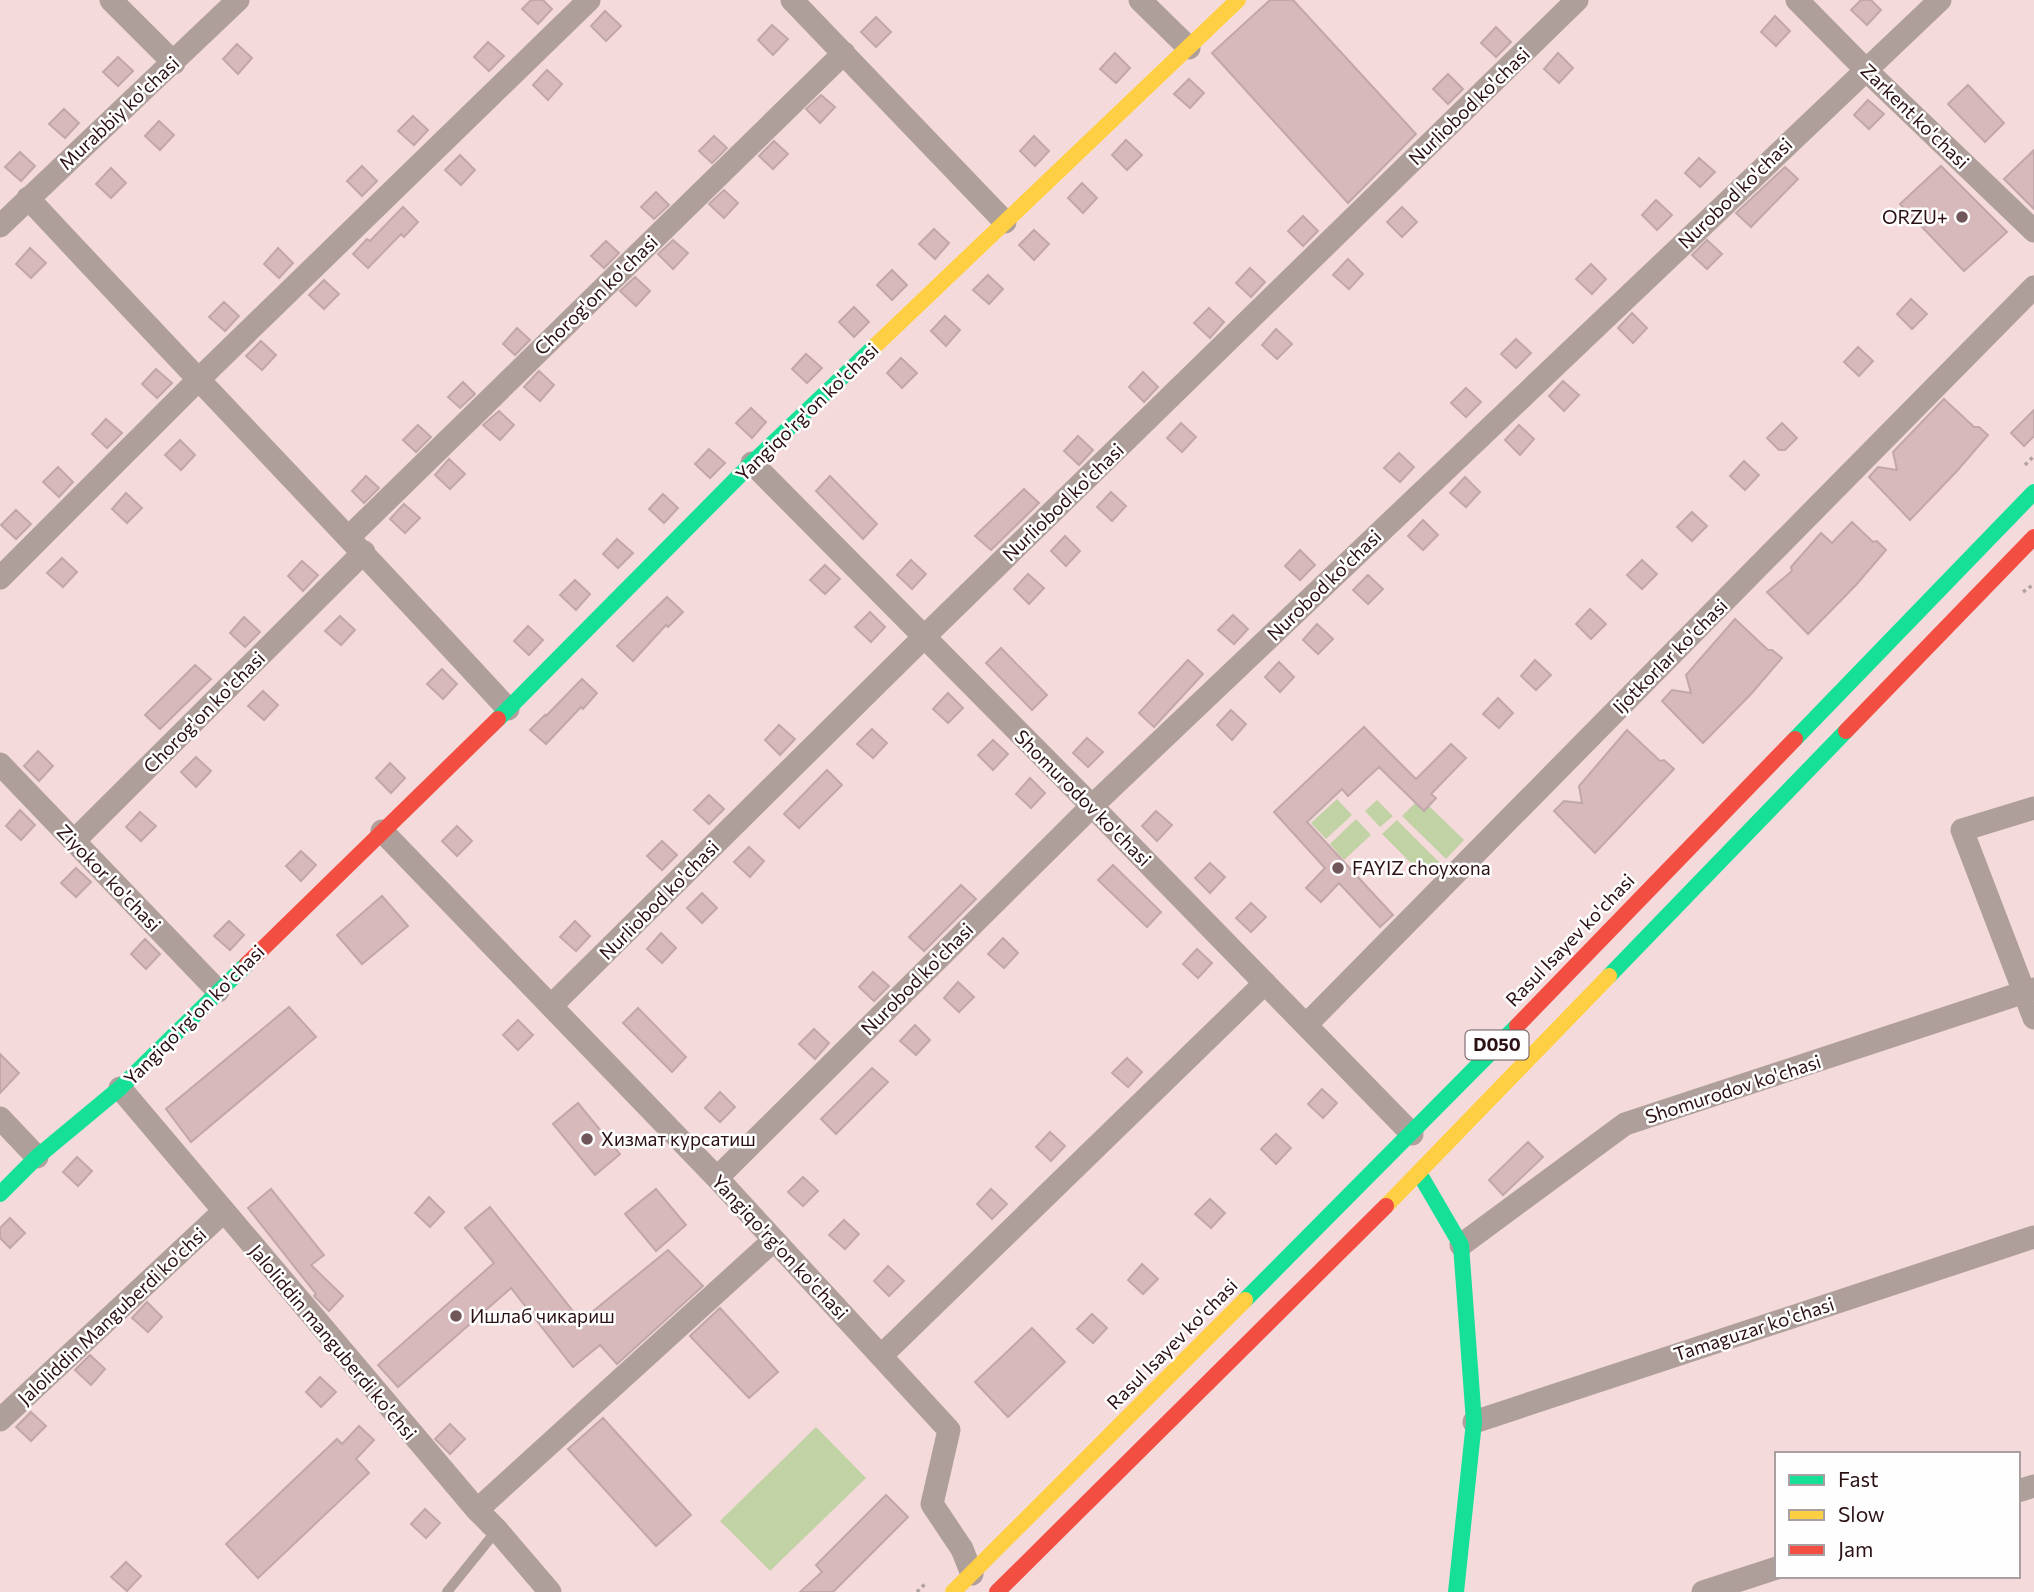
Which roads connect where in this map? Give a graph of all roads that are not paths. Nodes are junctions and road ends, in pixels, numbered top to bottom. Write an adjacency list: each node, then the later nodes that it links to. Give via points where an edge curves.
1 (111, 0): 12 (street)
2 (238, 0): 12 (street, Murabbiy ko'chasi)
3 (589, 0): 19 (street)
4 (792, 0): 11 (street)
5 (1140, 0): 10 (street)
6 (1238, 0): 10 (main road, Yangiqo'rg'on ko'chasi)
7 (1577, 0): 25 (street, Nurliobod ko'chasi)
8 (1797, 0): 13 (street, Zarkent ko'chasi)
9 (1940, 0): 13 (street, Nurobod ko'chasi)
10 (1189, 48): 15 (main road, Yangiqo'rg'on ko'chasi)
11 (844, 53): 15 (street); 23 (street, Chorog'on ko'chasi)
12 (174, 63): 14 (street, Murabbiy ko'chasi)
13 (1866, 69): 17 (street, Zarkent ko'chasi); 28 (street, Nurobod ko'chasi)
14 (28, 198): 16 (street, Murabbiy ko'chasi); 19 (street)
15 (1005, 222): 20 (main road, Yangiqo'rg'on ko'chasi)
16 (0, 226)
17 (2034, 231)
18 (2034, 287): 37 (street, Ijotkorlar ko'chasi)
19 (198, 380): 23 (street); 24 (street)
20 (752, 463): 25 (street, Shomurodov ko'chasi); 26 (main road, Yangiqo'rg'on ko'chasi)
21 (2034, 492): 40 (main road, Rasul Isayev ko'chasi / D050)
22 (2034, 537): 42 (main road, D050)
23 (356, 544): 26 (street); 31 (street, Chorog'on ko'chasi)
24 (0, 578)
25 (923, 638): 28 (street, Shomurodov ko'chasi); 35 (street, Nurliobod ko'chasi)
26 (508, 709): 30 (main road, Yangiqo'rg'on ko'chasi)
27 (0, 764): 31 (street, Ziyokor ko'chasi)
28 (1092, 806): 32 (street, Shomurodov ko'chasi); 43 (street, Nurobod ko'chasi)
29 (2034, 808): 33 (street, via 1962,830)
30 (383, 831): 34 (main road, Yangiqo'rg'on ko'chasi); 35 (street, Yangiqo'rg'on ko'chasi)
31 (74, 842): 34 (street, Ziyokor ko'chasi)
32 (1265, 983): 37 (street, Shomurodov ko'chasi); 49 (street)
33 (2029, 990): 36 (street); 48 (street, Shomurodov ko'chasi, via 1625,1125)
34 (218, 991): 38 (main road, Yangiqo'rg'on ko'chasi)
35 (551, 1006): 43 (street, Yangiqo'rg'on ko'chasi)
36 (2034, 1018)
37 (1306, 1026): 40 (street, Shomurodov ko'chasi)
38 (120, 1088): 41 (main road, Yangiqo'rg'on ko'chasi); 45 (street, Jaloliddin manguberdi ko'chsi)
39 (0, 1118): 41 (street)
40 (1412, 1134): 55 (main road, Rasul Isayev ko'chasi / D050)
41 (37, 1157): 44 (main road, Yangiqo'rg'on ko'chasi)
42 (1419, 1174): 48 (main road); 59 (main road, D050)
43 (717, 1178): 47 (street, Yangiqo'rg'on ko'chasi)
44 (0, 1194)
45 (223, 1212): 50 (street, Jaloliddin Manguberdi ko'chsi); 52 (street, Jaloliddin manguberdi ko'chsi)
46 (2034, 1237): 51 (street, Tamaguzar ko'chasi)
47 (774, 1240): 49 (street, Yangiqo'rg'on ko'chasi); 52 (street)
48 (1461, 1245): 51 (main road)
49 (881, 1356): 55 (street, Yangiqo'rg'on ko'chasi, via 949,1430 932,1504 962,1549)
50 (0, 1420)
51 (1474, 1422): 60 (main road)
52 (477, 1510): 53 (street, Jaloliddin manguberdi ko'chsi)
53 (497, 1530): 56 (lane); 57 (street, Jaloliddin manguberdi ko'chsi)
54 (1775, 1569): 61 (street)
55 (972, 1574): 58 (main road, Rasul Isayev ko'chasi / D050)
56 (447, 1592)
57 (550, 1592)
58 (953, 1592)
59 (997, 1592)
60 (1456, 1592)
61 (1703, 1592)

